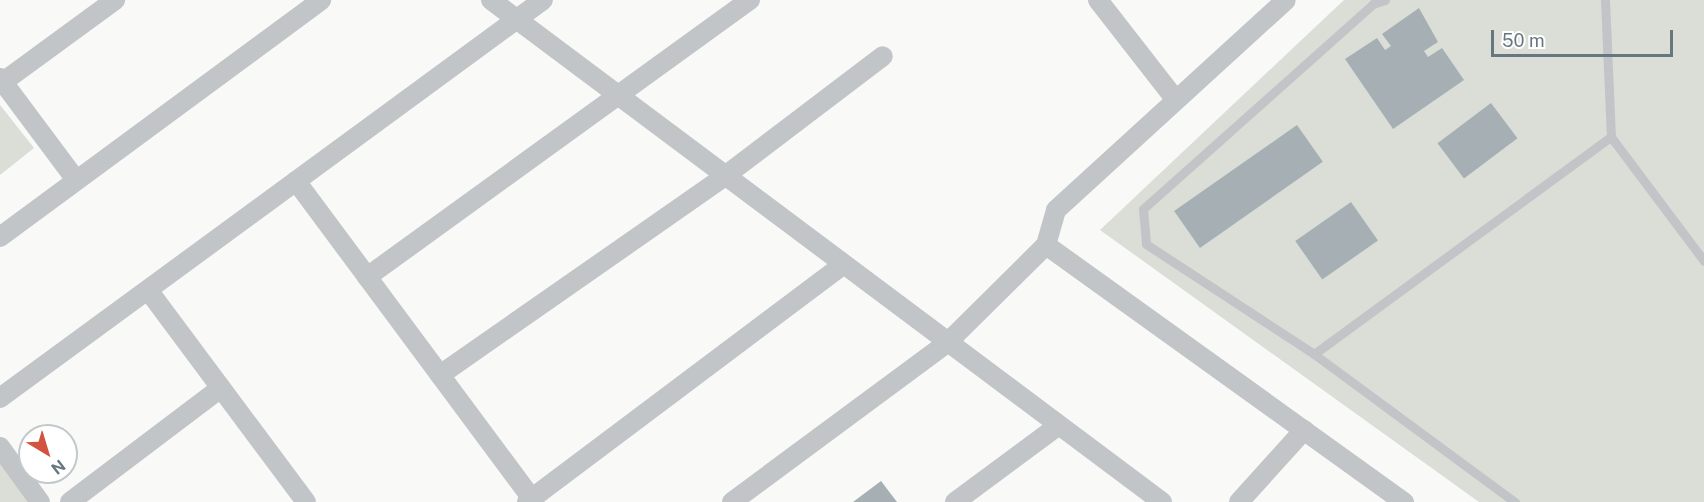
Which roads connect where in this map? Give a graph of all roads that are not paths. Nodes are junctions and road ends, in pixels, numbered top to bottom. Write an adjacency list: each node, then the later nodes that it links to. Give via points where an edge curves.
1 (115, 0): 12 (street)
2 (321, 0): 17 (street)
3 (491, 0): 10 (street)
4 (543, 0): 10 (street)
5 (750, 0): 13 (street)
6 (1098, 0): 14 (street)
7 (1286, 0): 14 (street)
8 (1385, 0): 26 (lane, via 1373,4 1143,209 1146,244)
9 (1605, 0): 15 (lane)
10 (517, 20): 13 (street); 18 (street)
11 (883, 56): 16 (street)
12 (2, 80): 17 (street)
13 (616, 94): 16 (street); 23 (street)
14 (1175, 99): 20 (street, via 1056,210)
15 (1611, 137): 21 (lane); 26 (lane)
16 (725, 176): 22 (street); 27 (street)
17 (76, 180): 19 (street)
18 (296, 181): 23 (street); 24 (street)
19 (0, 237)
20 (1046, 245): 25 (street); 31 (street)
21 (1704, 261)
22 (844, 264): 25 (street); 34 (street)
23 (367, 277): 27 (street)
24 (148, 290): 28 (street); 29 (street)
25 (947, 343): 30 (street); 38 (street)
26 (1314, 354): 42 (lane)
27 (440, 375): 34 (street)
28 (221, 388): 36 (street); 37 (street)
29 (0, 398)
30 (1059, 424): 33 (street); 39 (street)
31 (1304, 430): 40 (street); 41 (street)
32 (0, 447): 35 (street)
33 (967, 499)
34 (531, 501)
35 (40, 502)
36 (70, 502)
37 (306, 502)
38 (732, 502)
39 (1162, 502)
40 (1239, 502)
41 (1404, 502)
42 (1515, 502)

